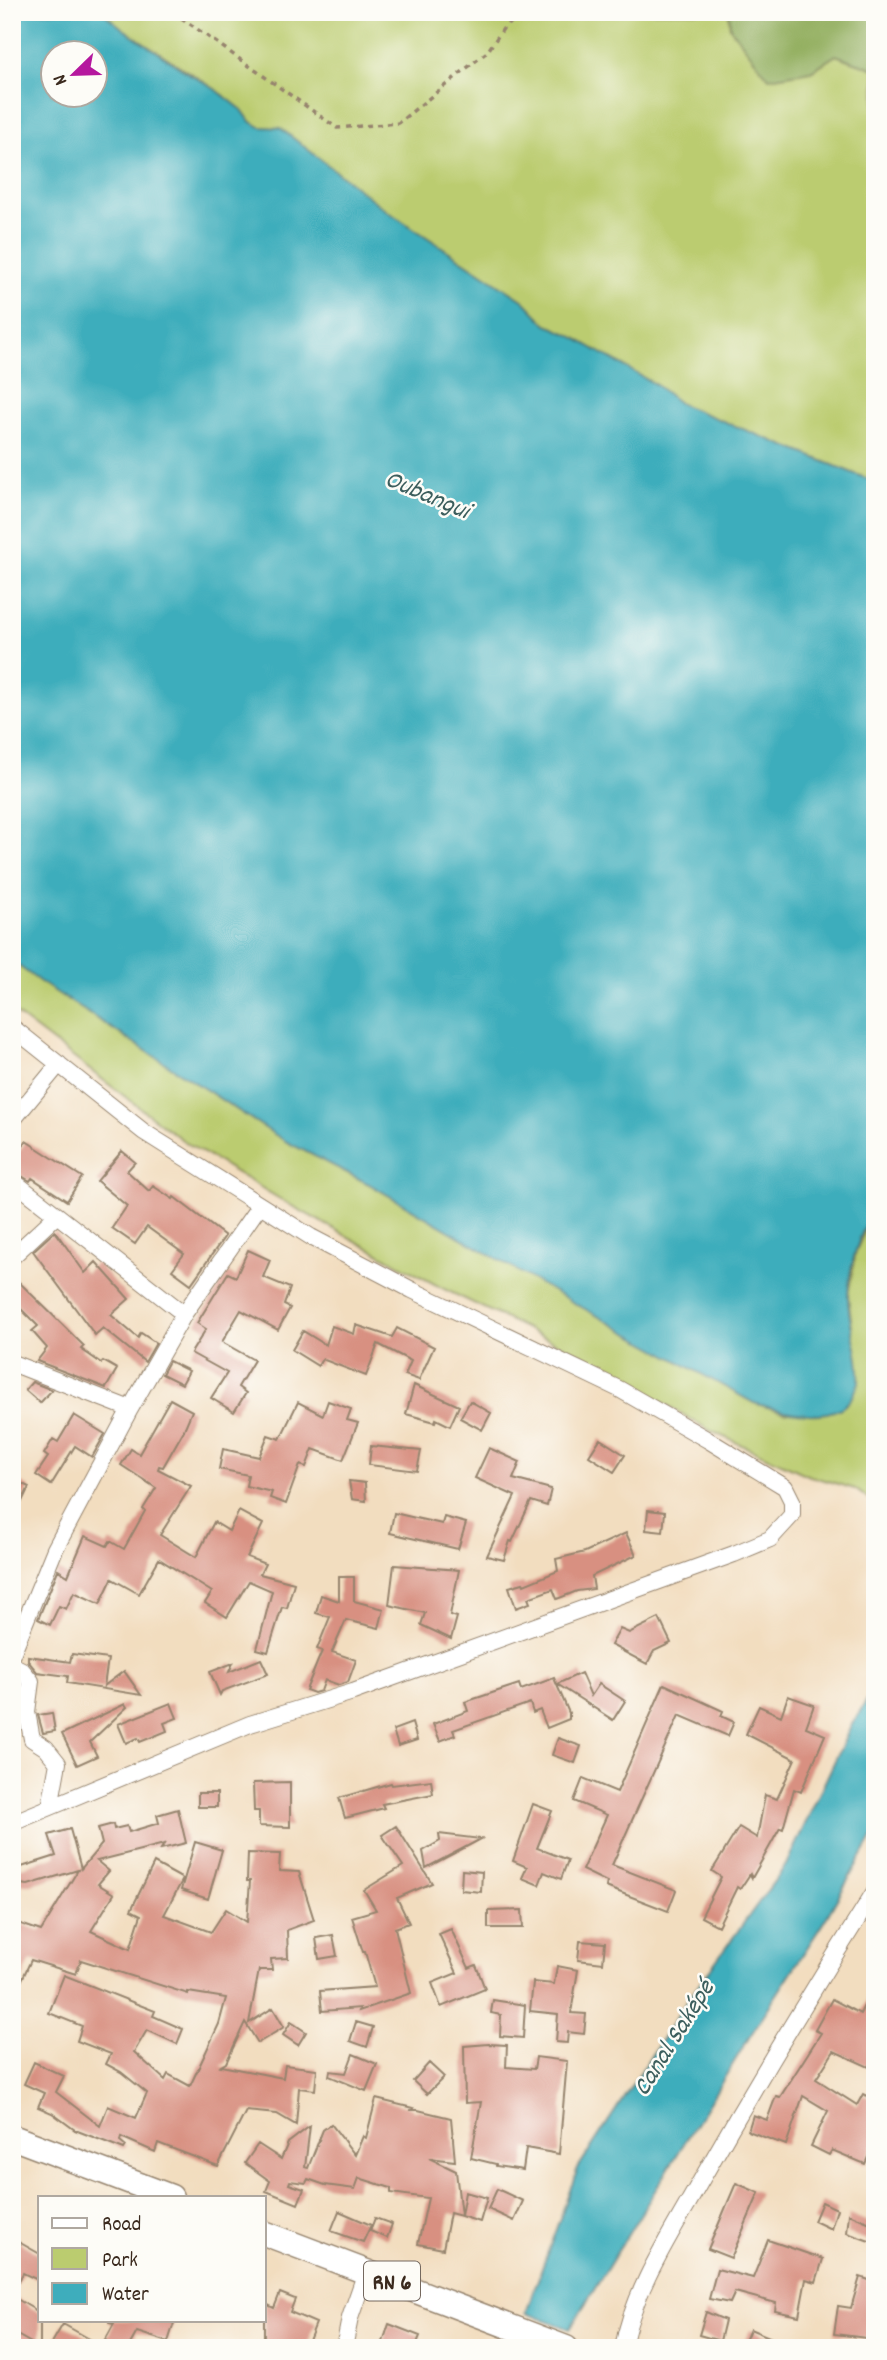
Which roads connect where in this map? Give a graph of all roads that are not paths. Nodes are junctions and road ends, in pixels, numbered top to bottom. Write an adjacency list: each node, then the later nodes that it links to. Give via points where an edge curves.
1 (12, 1027): 2 (street)
2 (59, 1064): 3 (street); 5 (street, via 144,1132)
3 (12, 1121)
4 (12, 1180): 6 (street)
5 (260, 1205): 8 (street); 13 (street, via 412,1290 619,1389 708,1440 785,1487 792,1515 771,1539 734,1554 366,1687 250,1724)
6 (57, 1215): 7 (street); 8 (street)
7 (12, 1257)
8 (184, 1314): 10 (street)
9 (12, 1363): 10 (street)
10 (130, 1409): 11 (street, via 55,1549)
11 (12, 1654)
12 (12, 1665): 13 (street, via 31,1681 27,1712 32,1740 58,1763)
13 (50, 1807): 14 (street)
14 (12, 1823)
15 (875, 1891): 22 (street, via 785,2034 658,2256 626,2328)
16 (12, 2137): 17 (main road)
17 (168, 2196)
18 (266, 2234): 19 (main road, RN 6)
19 (366, 2272): 20 (street); 21 (main road, RN 6)
20 (344, 2348)
21 (566, 2348)
22 (623, 2348)

